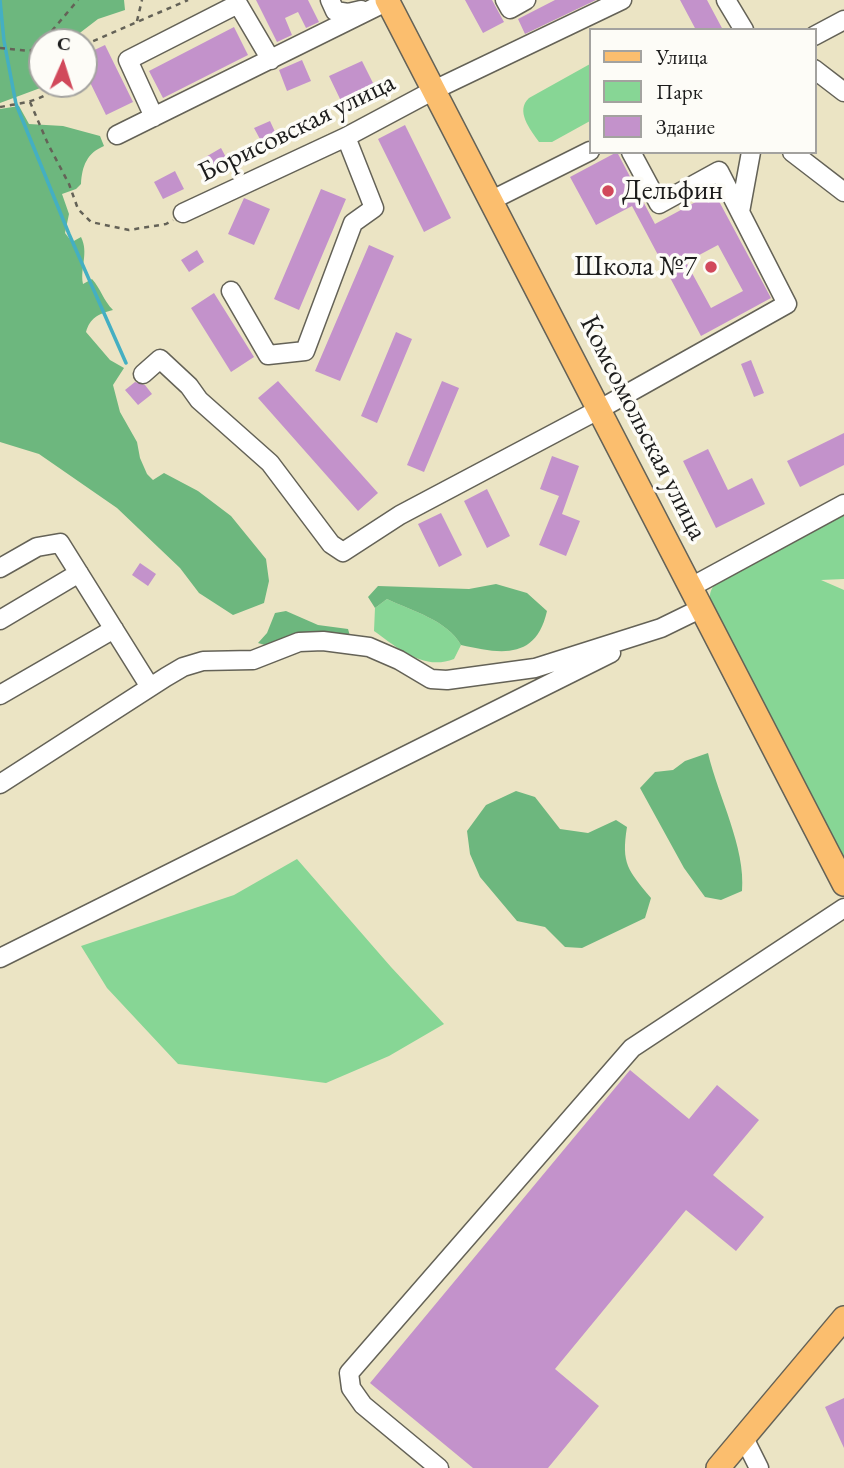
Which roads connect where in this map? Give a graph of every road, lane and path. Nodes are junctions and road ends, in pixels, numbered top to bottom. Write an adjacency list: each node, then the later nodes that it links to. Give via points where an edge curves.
1 (78, 0): 15 (path, via 30,51)
2 (142, 0): 11 (path)
3 (330, 0): 9 (street, via 335,11 348,13)
4 (505, 0): 5 (street, via 510,9)
5 (526, 0)
6 (622, 0): 18 (street, Борисовская улица)
7 (726, 0): 12 (street)
8 (185, 1): 11 (path)
9 (384, 3): 16 (street); 18 (main road, Комсомольская улица)
10 (844, 20): 13 (street)
11 (137, 21): 14 (path)
12 (743, 28)
13 (816, 35)
14 (98, 39)
15 (0, 48)
16 (271, 60): 23 (street); 23 (street, via 238,4 128,60)
17 (816, 71): 19 (street)
18 (435, 90): 25 (street, Борисовская улица); 31 (main road, Комсомольская улица)
19 (844, 92)
20 (38, 98): 21 (path)
21 (30, 102): 22 (path); 33 (path, via 78,209 91,222 129,230 166,224)
22 (0, 107)
23 (154, 117): 24 (street)
24 (117, 135)
25 (346, 136): 33 (street, Борисовская улица); 34 (street, via 374,208 353,223 304,351 268,355)
26 (588, 153): 31 (street)
27 (632, 154): 32 (street, via 659,204 719,171)
28 (751, 154): 32 (street)
29 (795, 154): 30 (street)
30 (844, 192)
31 (492, 201): 36 (main road, Комсомольская улица)
32 (740, 212): 36 (street, via 787,304)
33 (183, 213)
34 (231, 291)
35 (143, 374): 36 (street, via 160,359 270,463 331,544 343,552 400,514)
36 (600, 409): 40 (main road, Комсомольская улица)
37 (844, 504): 40 (street)
38 (0, 568): 39 (street, via 37,547 60,543)
39 (79, 573): 42 (street); 44 (street)
40 (691, 587): 41 (main road, Комсомольская улица)
41 (702, 608): 43 (street); 48 (main road, Комсомольская улица)
42 (0, 620)
43 (661, 628): 45 (street, via 535,668 447,680 431,679 369,647 299,642 253,660 203,661 183,667); 50 (street)
44 (114, 629): 45 (street); 46 (street)
45 (150, 687): 47 (street)
46 (0, 695)
47 (0, 784)
48 (844, 884)
49 (844, 908): 53 (street, via 632,1048 349,1373 351,1388 363,1405)
50 (0, 958)
51 (844, 1318): 52 (main road)
52 (744, 1438): 54 (main road); 55 (street)
53 (439, 1468)
54 (718, 1468)
55 (759, 1468)

